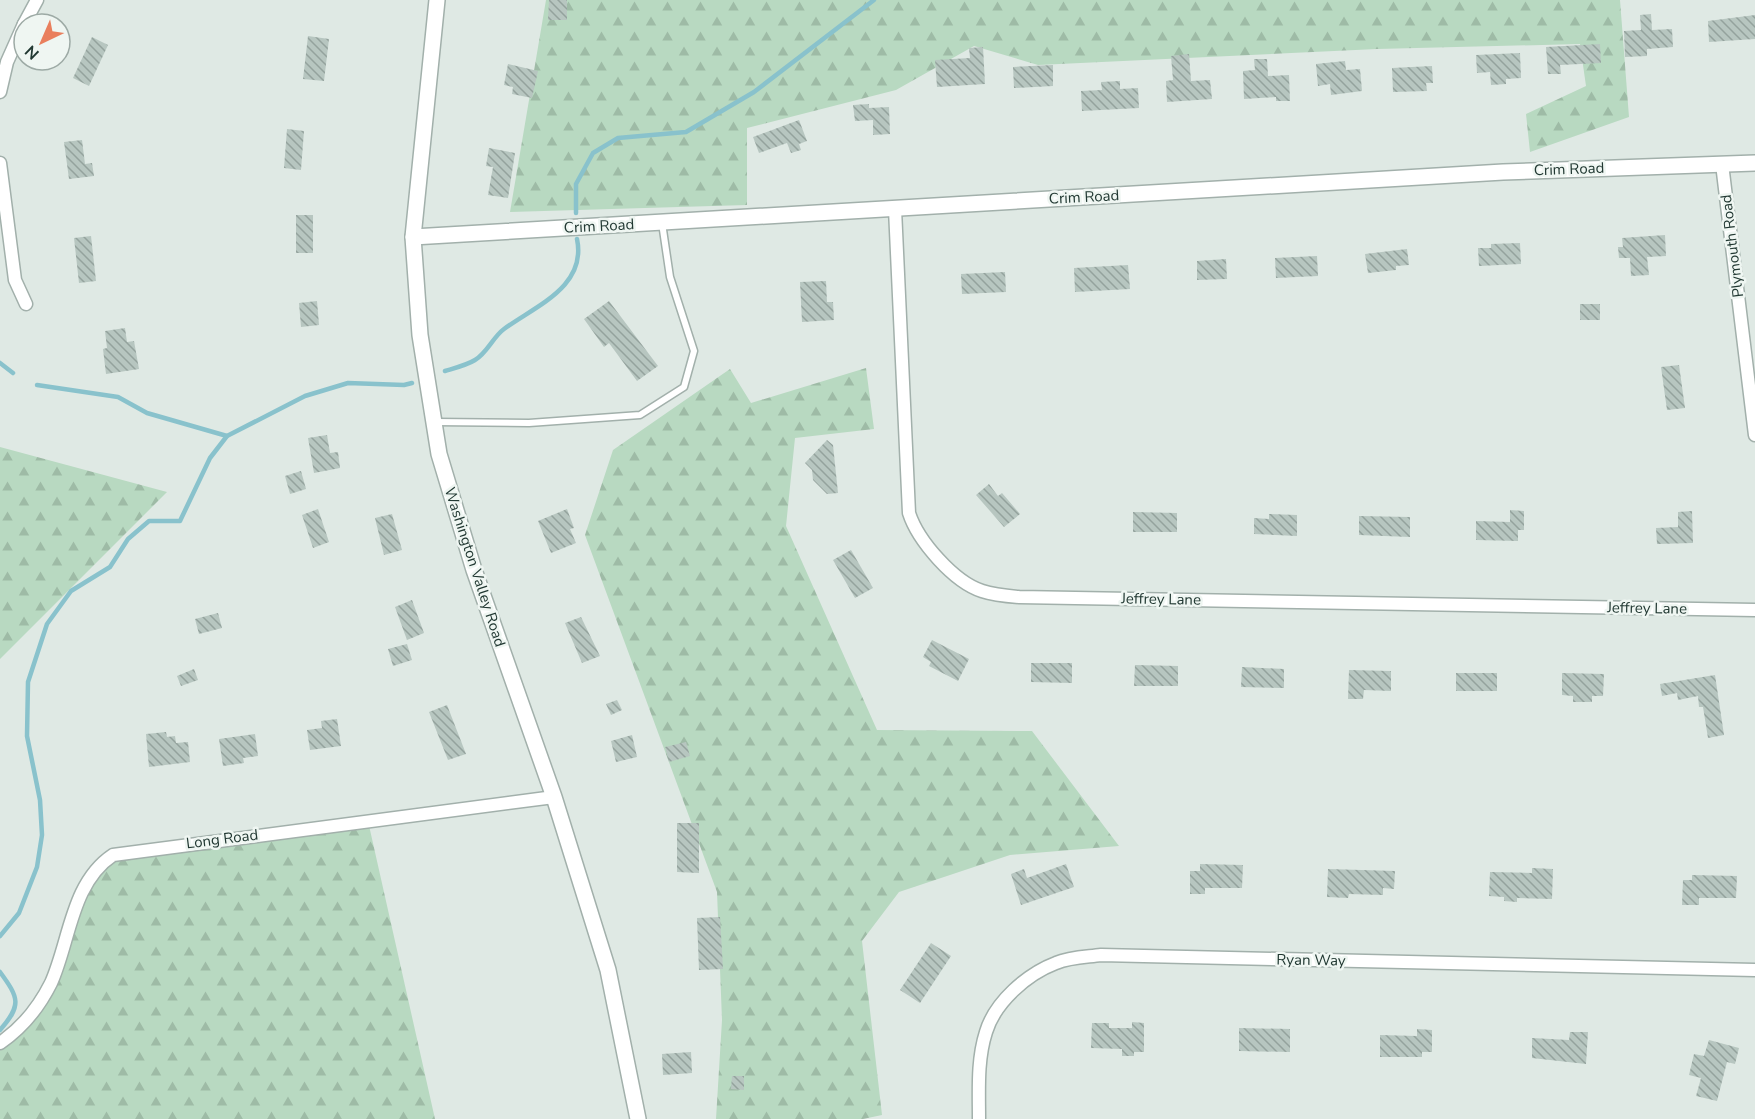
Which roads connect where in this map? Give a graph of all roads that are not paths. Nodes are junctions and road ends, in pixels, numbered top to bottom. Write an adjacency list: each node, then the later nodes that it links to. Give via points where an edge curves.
1 (437, 0): 9 (street, Washington Valley Road)
2 (12, 51): 3 (street)
3 (0, 92)
4 (0, 163): 10 (street, via 15,280)
5 (1755, 163): 6 (street, Crim Road)
6 (1722, 164): 7 (street, Crim Road, via 1493,172); 12 (street, Plymouth Road)
7 (895, 208): 8 (street, Crim Road); 13 (street, Jeffrey Lane, via 909,513 923,543 979,590 1019,597)
8 (662, 222): 9 (street, Crim Road); 11 (lane, via 670,277 694,351 684,387 640,415 529,423)
9 (413, 237): 11 (street, Washington Valley Road, via 420,335)
10 (26, 304)
11 (433, 422): 14 (street, Washington Valley Road, via 471,561)
12 (1755, 435)
13 (1755, 610)
14 (554, 797): 16 (street, Long Road, via 112,855 100,864 83,891 51,982 34,1011); 17 (street, Washington Valley Road, via 608,969)
15 (1755, 970): 18 (street, Ryan Way, via 1080,957 1058,962 1023,982 995,1015 982,1048)
16 (0, 1042)
17 (638, 1119)
18 (979, 1119)

